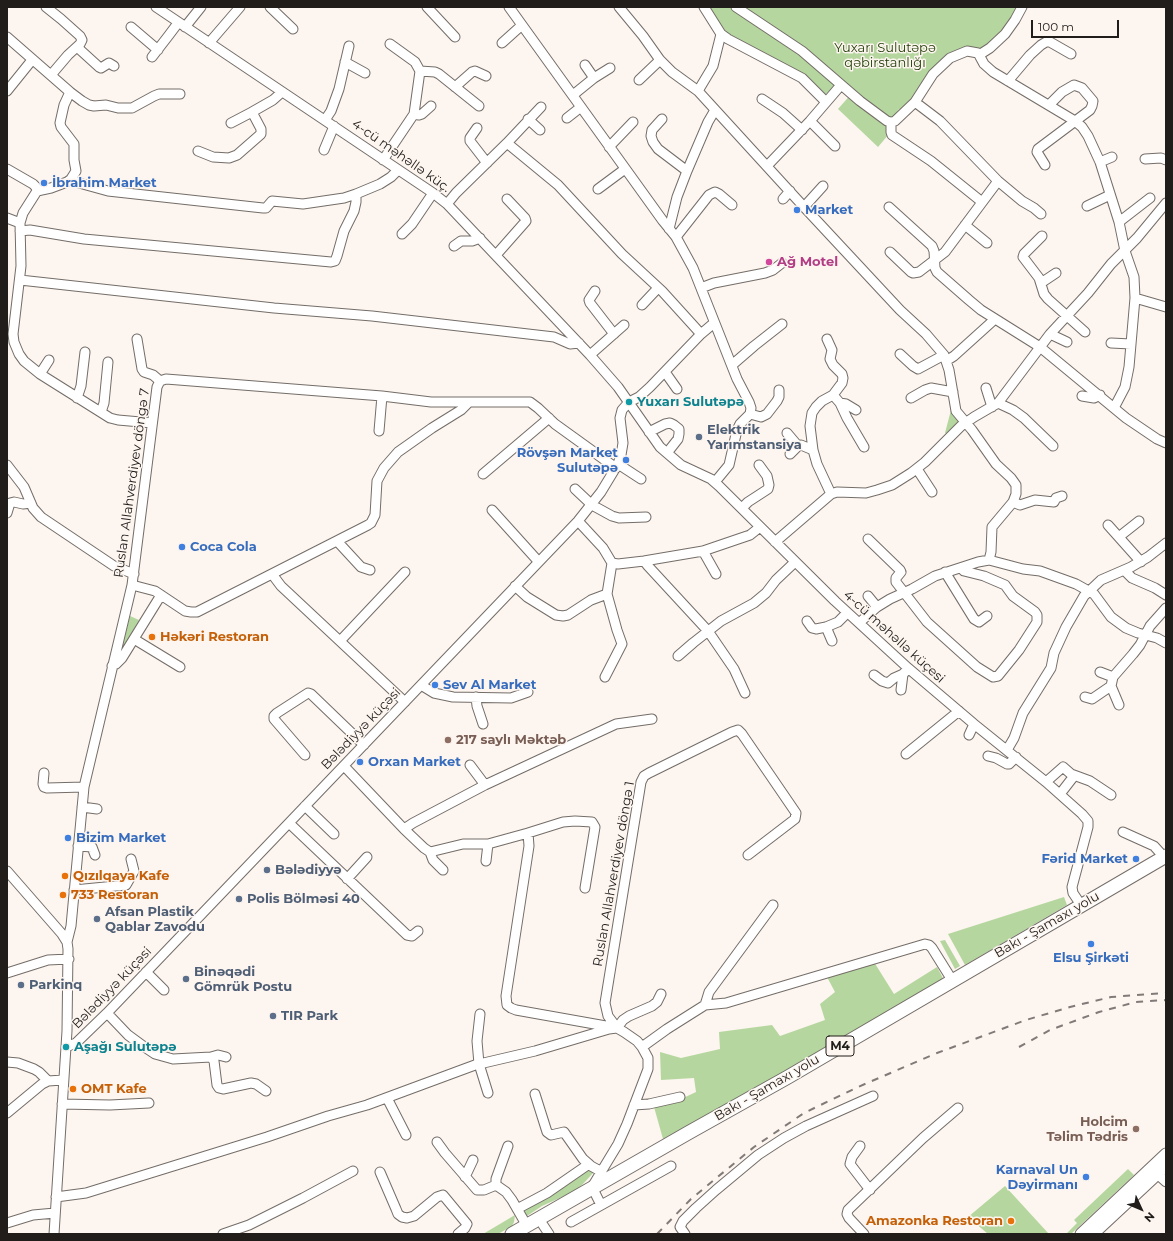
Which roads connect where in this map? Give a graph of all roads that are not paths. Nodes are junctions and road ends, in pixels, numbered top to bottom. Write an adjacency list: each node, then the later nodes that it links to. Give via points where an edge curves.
1 (46, 7): 23 (street, via 81,38 82,42)
2 (156, 7): 12 (street, 4-cü məhəllə küç.)
3 (201, 7): 12 (street)
4 (240, 7): 19 (street)
5 (270, 7): 15 (street)
6 (427, 7): 18 (street)
7 (509, 7): 13 (street)
8 (619, 7): 27 (street)
9 (704, 7): 16 (street)
10 (736, 7): 39 (street, via 798,48)
11 (1022, 7): 25 (street, via 1005,34)
12 (181, 25): 14 (street, via 155,53); 19 (street, 4-cü məhəllə küç.)
13 (522, 25): 20 (street); 46 (street)
14 (131, 27)
15 (293, 29)
16 (721, 34): 44 (street, via 713,66); 48 (street, via 802,78)
17 (7, 37): 26 (street)
18 (455, 37)
19 (209, 43): 43 (street, 4-cü məhəllə küç.)
20 (502, 43)
21 (390, 44): 32 (street, via 415,62)
22 (349, 46): 28 (street)
23 (77, 47): 30 (street, via 99,67 109,63); 34 (street)
24 (1071, 54): 38 (street, via 1046,42)
25 (979, 55): 38 (street, via 987,67); 49 (street, via 967,51 950,58 933,74)
26 (32, 60): 34 (street); 41 (street)
27 (660, 60): 37 (street); 44 (street)
28 (345, 62): 33 (street); 61 (street, via 339,89)
29 (584, 65): 36 (street)
30 (114, 66)
31 (610, 68): 36 (street)
32 (420, 71): 40 (street, via 435,72); 57 (street)
33 (365, 73)
34 (51, 76): 42 (street)
35 (486, 76): 40 (street, via 472,72)
36 (594, 78): 46 (street)
37 (639, 80)
38 (1008, 81): 50 (street)
39 (841, 85): 48 (street); 65 (street)
40 (455, 87): 52 (street)
41 (7, 92)
42 (70, 92): 45 (street, via 89,105 126,108 132,108 159,94); 88 (street, via 60,123 74,144 76,171)
43 (282, 92): 56 (street); 61 (street, 4-cü məhəllə küç.)
44 (698, 92): 55 (street)
45 (180, 94)
46 (573, 95): 53 (street)
47 (762, 100): 70 (street, via 783,113)
48 (826, 102): 62 (street)
49 (915, 102): 65 (street); 89 (street, via 940,121)
50 (1049, 105): 63 (street); 63 (street, via 1070,87 1074,85 1082,88 1093,101 1092,106)
51 (431, 106): 57 (street, via 422,114)
52 (479, 106)
53 (581, 106): 58 (street); 73 (street)
54 (541, 107): 59 (street)
55 (715, 110): 83 (street); 87 (street)
56 (252, 112): 66 (street); 75 (street, via 261,129 260,134 237,155 229,158 213,157)
57 (414, 114): 77 (street)
58 (567, 118)
59 (528, 119): 69 (street); 71 (street)
60 (662, 119): 87 (street, via 652,130 653,142 658,149)
61 (325, 120): 67 (street, 4-cü məhəllə küç.)
62 (810, 121): 70 (street); 72 (street)
63 (1075, 121): 80 (street, via 1088,136); 82 (street, via 1038,149 1037,152)
64 (633, 122): 73 (street)
65 (891, 122): 100 (street, via 892,135)
66 (232, 123)
67 (334, 126): 74 (street); 77 (street, 4-cü məhəllə küç.)
68 (477, 128): 81 (street, via 470,141)
69 (540, 130)
70 (802, 130): 83 (street)
71 (507, 143): 81 (street); 127 (street, via 558,185 622,254)
72 (835, 146)
73 (609, 147): 85 (street)
74 (324, 150)
75 (198, 151)
76 (1112, 157): 80 (street)
77 (383, 160): 86 (street, 4-cü məhəllə küç.)
78 (1145, 160): 79 (street)
79 (1166, 160)
80 (1100, 162): 96 (street)
81 (487, 163): 102 (street)
82 (1045, 165)
83 (767, 166): 93 (street)
84 (7, 169): 92 (street, via 33,184)
85 (625, 169): 91 (street); 112 (street)
86 (398, 170): 94 (street, 4-cü məhəllə küç.); 95 (street, via 380,184)
87 (687, 171): 112 (street)
88 (71, 179): 92 (street); 95 (street, via 108,191 263,208 272,201 303,204)
89 (998, 181): 100 (street); 107 (street)
90 (823, 186): 105 (street)
91 (598, 189)
92 (38, 191): 111 (street, via 23,213)
93 (790, 191): 99 (street); 105 (street)
94 (433, 193): 102 (street, 4-cü məhəllə küç.); 113 (street)
95 (356, 194): 111 (street, via 354,211 344,231 335,261 331,262 69,238)
96 (1110, 195): 104 (street); 109 (street)
97 (1150, 198): 109 (street)
98 (507, 199): 121 (street, via 526,221)
99 (783, 199)
100 (982, 202): 110 (street)
101 (1166, 203): 119 (street)
102 (447, 204): 116 (street, 4-cü məhəllə küç.)
103 (732, 205): 115 (street, via 714,192)
104 (1087, 206)
105 (804, 207): 153 (street, via 900,310 926,334)
106 (889, 207): 122 (street, via 932,246)
107 (1041, 214)
108 (7, 218): 111 (street)
109 (1119, 222): 119 (street)
110 (965, 225): 117 (street); 122 (street, via 945,252)
111 (20, 227): 125 (street)
112 (669, 229): 115 (street)
113 (402, 234)
114 (1042, 236): 126 (street, via 1023,257)
115 (676, 237): 128 (street)
116 (480, 238): 118 (street, via 461,241); 121 (street, 4-cü məhəllə küç.)
117 (987, 243)
118 (454, 246)
119 (1125, 251): 130 (street, via 1134,277); 133 (street)
120 (890, 252): 122 (street, via 913,273 919,272)
121 (496, 255): 146 (street, 4-cü məhəllə küç.)
122 (934, 261): 134 (street, via 940,275)
123 (782, 263): 128 (street, via 765,273)
124 (1056, 273): 126 (street)
125 (20, 280): 138 (street); 146 (street, via 274,308 372,316 554,337 570,344)
126 (1041, 283): 133 (street, via 1044,294)
127 (658, 288): 131 (street); 141 (street)
128 (701, 288): 135 (street)
129 (595, 291): 140 (street, via 589,300 590,303)
130 (1135, 298): 132 (street); 148 (street)
131 (642, 305)
132 (1166, 307)
133 (1066, 316): 139 (street); 142 (street)
134 (995, 319): 149 (street); 153 (street, via 954,356)
135 (714, 323): 141 (street); 156 (street)
136 (782, 324): 156 (street)
137 (624, 325): 140 (street)
138 (10, 331): 158 (street, via 19,354)
139 (1085, 332)
140 (614, 334): 152 (street)
141 (701, 334): 157 (street)
142 (1050, 334): 145 (street); 149 (street)
143 (137, 339): 159 (street, via 142,369)
144 (827, 340): 164 (street, via 832,350 826,359 843,378)
145 (1067, 342)
146 (578, 343): 152 (street, 4-cü məhəllə küç.)
147 (1111, 343): 148 (street)
148 (1131, 344): 174 (street, via 1126,383)
149 (1040, 347): 165 (street); 173 (street)
150 (85, 352): 168 (street, via 82,386)
151 (900, 354): 153 (street, via 918,369)
152 (590, 355): 170 (street, 4-cü məhəllə küç.)
153 (945, 358): 163 (street)
154 (49, 360): 158 (street)
155 (108, 362): 176 (street)
156 (732, 365): 177 (street, via 749,402)
157 (665, 372): 161 (street); 170 (street, via 639,397)
158 (40, 374): 168 (street)
159 (160, 381): 166 (street, Ruslan Allahverdiyev döngə 7, via 166,379); 180 (street, Ruslan Allahverdiyev döngə 7)
160 (986, 388): 173 (street)
161 (678, 389)
162 (779, 390): 177 (street, via 777,401 767,414 761,417)
163 (953, 392): 169 (street, via 931,388); 179 (street, via 955,409)
164 (833, 395): 172 (street); 188 (street, via 816,406 812,413 810,426)
165 (1100, 395): 167 (street, via 1094,398); 174 (street)
166 (382, 396): 171 (street, Ruslan Allahverdiyev döngə 7, via 431,402); 181 (street)
167 (1082, 396)
168 (77, 398): 176 (street)
169 (912, 398)
170 (629, 402): 182 (street, 4-cü məhəllə küçesi); 193 (street, Bələdiyyə küçəsi, via 620,413 623,443)
171 (468, 403): 178 (street, Ruslan Allahverdiyev döngə 7, via 530,402); 217 (street, via 462,410 424,433 390,460 378,481 374,519 368,525)
172 (840, 403): 175 (street); 187 (street)
173 (995, 405): 179 (street); 186 (street, via 1013,410)
174 (1114, 408): 184 (street, via 1137,426)
175 (856, 410)
176 (101, 412): 180 (street, via 118,420)
177 (750, 414): 197 (street, via 737,430 729,465)
178 (548, 418): 193 (street, Ruslan Allahverdiyev döngə 7); 195 (street)
179 (966, 422): 194 (street, via 945,436); 202 (street, via 996,464 1016,485)
180 (152, 423): 232 (street, Ruslan Allahverdiyev döngə 7)
181 (379, 431)
182 (649, 432): 189 (street, 4-cü məhəllə küçesi); 189 (street, via 670,423 679,429 678,439)
183 (787, 433): 185 (street)
184 (1166, 443)
185 (798, 446): 188 (street); 190 (street)
186 (1053, 446)
187 (864, 447)
188 (813, 450): 200 (street)
189 (667, 453): 197 (street, 4-cü məhəllə küçesi, via 681,465)
190 (790, 454)
191 (759, 464): 206 (street, via 767,476 768,489)
192 (7, 465): 204 (street, via 24,487)
193 (617, 466): 196 (street, Ruslan Allahverdiyev döngə 7); 205 (street, Bələdiyyə küçəsi)
194 (917, 469): 199 (street); 200 (street, via 884,488 866,493)
195 (483, 474)
196 (641, 479)
197 (715, 482): 206 (street, 4-cü məhəllə küçesi)
198 (575, 489): 205 (street)
199 (932, 492)
200 (831, 494): 218 (street)
201 (1062, 496): 203 (street)
202 (1013, 502): 203 (street, via 1020,505 1034,500); 221 (street, via 992,528 992,552)
203 (1054, 502): 207 (street)
204 (31, 503): 209 (street, via 14,502 10,504); 232 (street, via 37,513 51,524 114,566)
205 (592, 505): 210 (street, via 619,518); 211 (street, Bələdiyyə küçəsi)
206 (742, 508): 214 (street, 4-cü məhəllə küçesi)
207 (1061, 508)
208 (492, 510): 222 (street)
209 (7, 513)
210 (646, 517)
211 (578, 521): 222 (street, Bələdiyyə küçəsi); 226 (street, via 603,548)
212 (1140, 521): 215 (street)
213 (1108, 525): 215 (street)
214 (760, 527): 218 (street, 4-cü məhəllə küçesi); 220 (street, via 750,535)
215 (1120, 536): 225 (street)
216 (868, 539): 238 (street, via 900,570 896,582)
217 (337, 541): 228 (street, via 361,567); 233 (street)
218 (775, 542): 224 (street, 4-cü məhəllə küçesi)
219 (1166, 543): 225 (street)
220 (703, 551): 223 (street); 234 (street)
221 (989, 560): 227 (street); 237 (street, via 1046,572)
222 (538, 561): 236 (street, Bələdiyyə küçəsi)
223 (644, 561): 226 (street); 250 (street)
224 (795, 562): 245 (street, 4-cü məhəllə küçesi); 250 (street, via 754,603)
225 (1141, 562): 229 (street)
226 (612, 563): 239 (street)
227 (961, 568): 231 (street); 238 (street, via 1004,585 1013,596 1037,615 1037,622 1020,650 998,676 992,677 976,667 927,622)
228 (370, 570)
229 (1124, 571): 237 (street, via 1106,577); 241 (street, via 1132,578)
230 (405, 572): 253 (street)
231 (946, 572): 238 (street); 246 (street, via 974,619 979,622)
232 (134, 574): 235 (street, Ruslan Allahverdiyev döngə 7)
233 (272, 574): 240 (street, via 197,612 185,611); 253 (street, via 281,586)
234 (716, 574)
235 (132, 585): 240 (street); 257 (street, Ruslan Allahverdiyev döngə 7)
236 (515, 586): 239 (street, via 527,597 556,615 563,616); 264 (street, Bələdiyyə küçəsi)
237 (1089, 591): 251 (street, via 1119,624); 278 (street, via 1066,627 1054,653 1051,668 1023,713)
238 (903, 593): 243 (street)
239 (607, 594): 262 (street, via 622,644)
240 (161, 595): 252 (street)
241 (1166, 595)
242 (868, 596): 243 (street)
243 (877, 607): 248 (street)
244 (1166, 608): 251 (street)
245 (847, 613): 248 (street, 4-cü məhəllə küçesi); 249 (street, via 838,622)
246 (987, 616)
247 (806, 621): 249 (street, via 812,628)
248 (859, 623): 259 (street, 4-cü məhəllə küçesi)
249 (826, 627): 254 (street)
250 (708, 631): 256 (street); 267 (street, via 734,669)
251 (1145, 635): 255 (street); 263 (street)
252 (134, 639): 257 (street, via 119,661); 258 (street)
253 (340, 641): 270 (street)
254 (832, 641)
255 (1166, 643)
256 (678, 656)
257 (112, 666): 289 (street, Ruslan Allahverdiyev döngə 7)
258 (180, 667)
259 (905, 671): 261 (street, via 888,683); 265 (street); 272 (street, 4-cü məhəllə küçesi)
260 (1100, 672): 263 (street)
261 (874, 674)
262 (605, 677)
263 (1112, 682): 269 (street, via 1092,699); 271 (street)
264 (421, 685): 268 (street, via 442,695); 270 (street, Bələdiyyə küçəsi)
265 (901, 690)
266 (528, 692): 268 (street, via 511,698)
267 (746, 693)
268 (476, 697): 274 (street)
269 (1085, 697)
270 (405, 702): 277 (street, Bələdiyyə küçəsi)
271 (1119, 705)
272 (959, 711): 275 (street, 4-cü məhəllə küçesi); 280 (street)
273 (652, 719): 288 (street, via 616,724)
274 (483, 724)
275 (974, 724): 276 (street); 278 (street, 4-cü məhəllə küçesi)
276 (969, 735)
277 (364, 745): 279 (street, via 308,693 274,716); 284 (street, Bələdiyyə küçəsi)
278 (1007, 750): 282 (street, 4-cü məhəllə küçesi)
279 (305, 754)
280 (906, 754)
281 (988, 756): 282 (street, via 1007,764)
282 (1016, 757): 287 (street, 4-cü məhəllə küçesi)
283 (470, 765): 288 (street)
284 (344, 766): 292 (street, Bələdiyyə küçəsi); 296 (street)
285 (44, 773): 289 (street, via 44,787)
286 (1074, 776): 287 (street, via 1063,768); 290 (street); 291 (street, via 1090,781)
287 (1046, 782): 290 (street, 4-cü məhəllə küçesi)
288 (485, 785): 296 (street)
289 (84, 787): 293 (street, Ruslan Allahverdiyev döngə 7)
290 (1060, 794): 315 (street, 4-cü məhəllə küçesi, via 1088,821 1072,888)
291 (1110, 795)
292 (305, 806): 295 (street, Bələdiyyə küçəsi); 299 (street)
293 (82, 807): 294 (street); 301 (street, Ruslan Allahverdiyev döngə 7)
294 (97, 809)
295 (289, 823): 311 (street); 319 (street, Bələdiyyə küçəsi)
296 (404, 829): 302 (street)
297 (1123, 832): 307 (street, via 1154,846)
298 (528, 833): 300 (street); 312 (street, via 563,822 592,822 595,827); 327 (street, via 529,846 506,996 507,1005 516,1010)
299 (334, 834)
300 (488, 844): 302 (street, via 456,845); 308 (street)
301 (78, 846): 303 (street, via 92,847); 313 (street, Ruslan Allahverdiyev döngə 7)
302 (430, 852): 309 (street, via 433,860)
303 (96, 855)
304 (748, 855): 327 (street, Ruslan Allahverdiyev döngə 1, via 795,819 796,813 738,730 644,776 606,1003 608,1016)
305 (367, 857): 311 (street)
306 (131, 859): 313 (street, via 134,871 126,885)
307 (1165, 859): 315 (highway, Bakı - Şamaxı yolu / M4); 364 (highway, Bakı - Şamaxı yolu / M4, via 791,1084)
308 (486, 861)
309 (443, 870)
310 (7, 871): 317 (street)
311 (348, 879): 316 (street, via 407,935 412,936)
312 (585, 888)
313 (74, 890): 317 (street, Ruslan Allahverdiyev döngə 7)
314 (773, 904): 324 (street, via 709,992)
315 (1081, 905): 321 (highway, Bakı - Şamaxı yolu / M4)
316 (418, 931)
317 (67, 942): 318 (street)
318 (69, 959): 320 (street, via 48,960); 328 (street)
319 (146, 972): 322 (street); 325 (street, Bələdiyyə küçəsi)
320 (7, 973)
321 (952, 980): 324 (street, via 932,948 925,944 726,1002); 364 (highway, Bakı - Şamaxı yolu / M4, via 688,1133)
322 (164, 990)
323 (661, 994): 327 (street, via 652,1006 629,1016)
324 (706, 1005): 329 (street)
325 (107, 1013): 328 (street, Bələdiyyə küçəsi, via 76,1043); 330 (street, via 128,1034 155,1054 173,1059)
326 (480, 1014): 333 (street, via 476,1041)
327 (617, 1028): 329 (street, via 630,1035); 333 (street)
328 (66, 1047): 334 (street)
329 (642, 1047): 344 (street, via 648,1058 648,1069)
330 (211, 1057): 331 (street); 336 (street, via 214,1060 219,1088 251,1083)
331 (226, 1057)
332 (7, 1062): 335 (street, via 34,1069)
333 (479, 1064): 337 (street); 341 (street)
334 (63, 1080): 335 (street); 343 (street)
335 (48, 1081): 346 (street)
336 (266, 1092)
337 (488, 1093)
338 (535, 1094): 353 (street, via 547,1132 552,1135 564,1132)
339 (873, 1096): 376 (street, via 806,1126 758,1156 680,1224)
340 (680, 1097): 344 (street)
341 (387, 1098): 347 (street); 365 (street, via 86,1193)
342 (149, 1103): 343 (street)
343 (62, 1104): 365 (street)
344 (634, 1105): 358 (street)
345 (958, 1108): 363 (street)
346 (7, 1113)
347 (406, 1134)
348 (436, 1142): 360 (street)
349 (508, 1146): 362 (street)
350 (860, 1146): 363 (street, via 850,1164)
351 (1166, 1154): 378 (main road)
352 (473, 1160): 360 (street)
353 (588, 1164): 358 (street); 366 (street, via 547,1193)
354 (670, 1166): 364 (street)
355 (1166, 1166): 359 (main road)
356 (353, 1171): 373 (street, via 249,1225)
357 (380, 1172): 374 (street, via 398,1214 407,1218 414,1216 443,1195 467,1224)
358 (602, 1172): 364 (street, via 593,1185)
359 (1158, 1174): 361 (street); 379 (main road)
360 (465, 1177): 362 (street, via 477,1190)
361 (1166, 1182)
362 (496, 1185): 366 (street, via 506,1192)
363 (870, 1190): 377 (street, via 848,1210 847,1214)
364 (596, 1196): 368 (street); 370 (highway, Bakı - Şamaxı yolu / M4); 371 (highway, Bakı - Şamaxı yolu / M4)
365 (56, 1197): 367 (street)
366 (517, 1209): 371 (street)
367 (55, 1213): 369 (street, via 33,1215); 372 (street)
368 (571, 1222)
369 (7, 1223)
370 (546, 1229): 371 (highway, Bakı - Şamaxı yolu / M4)
371 (527, 1230): 375 (highway, Bakı - Şamaxı yolu / M4)
372 (54, 1234)
373 (223, 1234)
374 (458, 1234)
375 (512, 1234)
376 (685, 1234)
377 (864, 1234)
378 (1081, 1234)
379 (1093, 1234)

